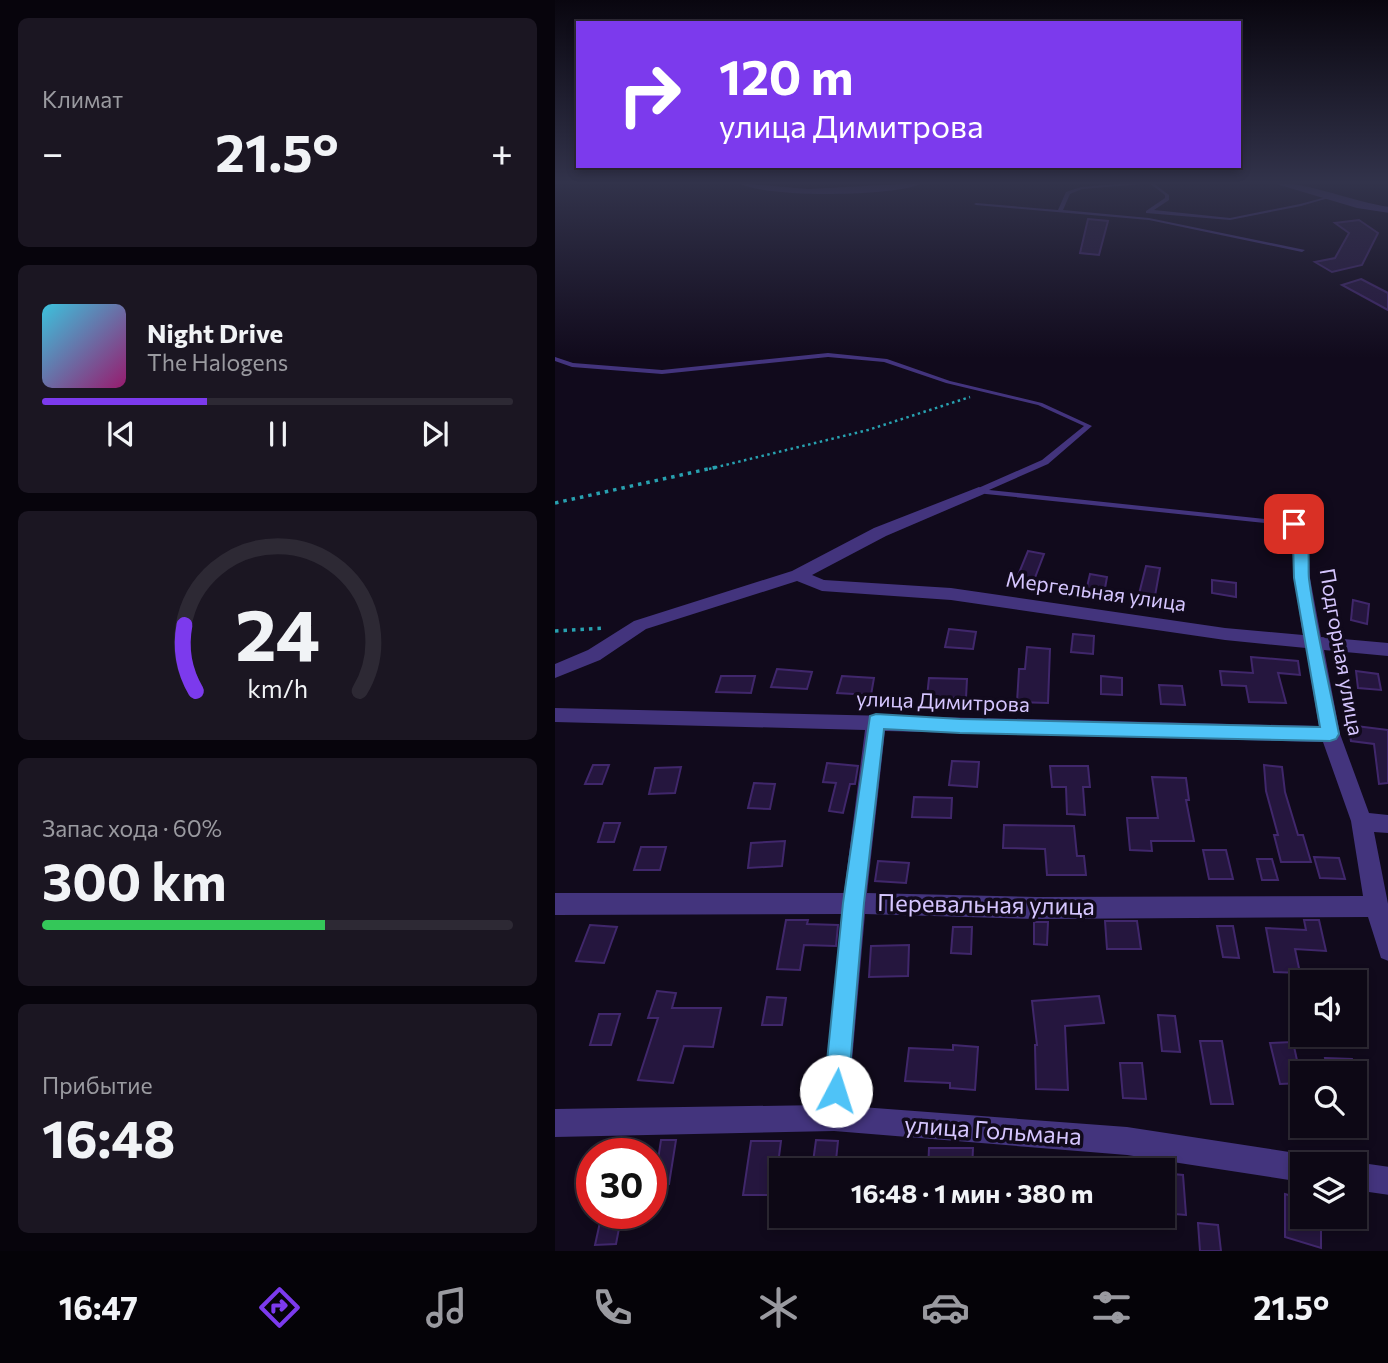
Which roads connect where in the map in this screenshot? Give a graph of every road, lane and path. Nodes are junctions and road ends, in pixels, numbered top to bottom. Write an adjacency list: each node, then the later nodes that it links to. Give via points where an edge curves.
1 (1259, 241): 2 (lane)
2 (1302, 250)
3 (555, 359): 4 (lane, via 573,365 662,372 828,355 885,360)
4 (987, 391): 5 (lane, via 1040,404 1089,426 1045,462); 6 (path, via 920,415)
5 (979, 491): 7 (lane); 8 (street, via 880,532)
6 (555, 503)
7 (1294, 524): 11 (street, Подгорная улица, via 1301,541)
8 (798, 575): 9 (street); 11 (street, Мергельная улица, via 822,585 951,594 1225,634)
9 (640, 625): 10 (path); 13 (street, via 594,655)
10 (555, 631)
11 (1311, 640): 12 (street, Мергельная улица); 16 (street, Подгорная улица)
12 (1388, 650)
13 (555, 671)
14 (555, 715): 15 (street, улица Димитрова)
15 (876, 721): 16 (street, улица Димитрова); 19 (street)
16 (1330, 734): 17 (street, Подгорная улица)
17 (1362, 821): 18 (street); 21 (street, Подгорная улица)
18 (1388, 824)
19 (854, 903): 20 (street, Перевальная улица); 21 (street, Перевальная улица, via 1037,908); 23 (street)
20 (555, 904)
21 (1376, 906): 22 (street, Подгорная улица)
22 (1388, 950)
23 (834, 1118): 24 (street, улица Гольмана); 25 (street, улица Гольмана, via 1127,1141)
24 (555, 1123)
25 (1290, 1166)
26 (1367, 1178): 27 (street)
27 (1388, 1181)

